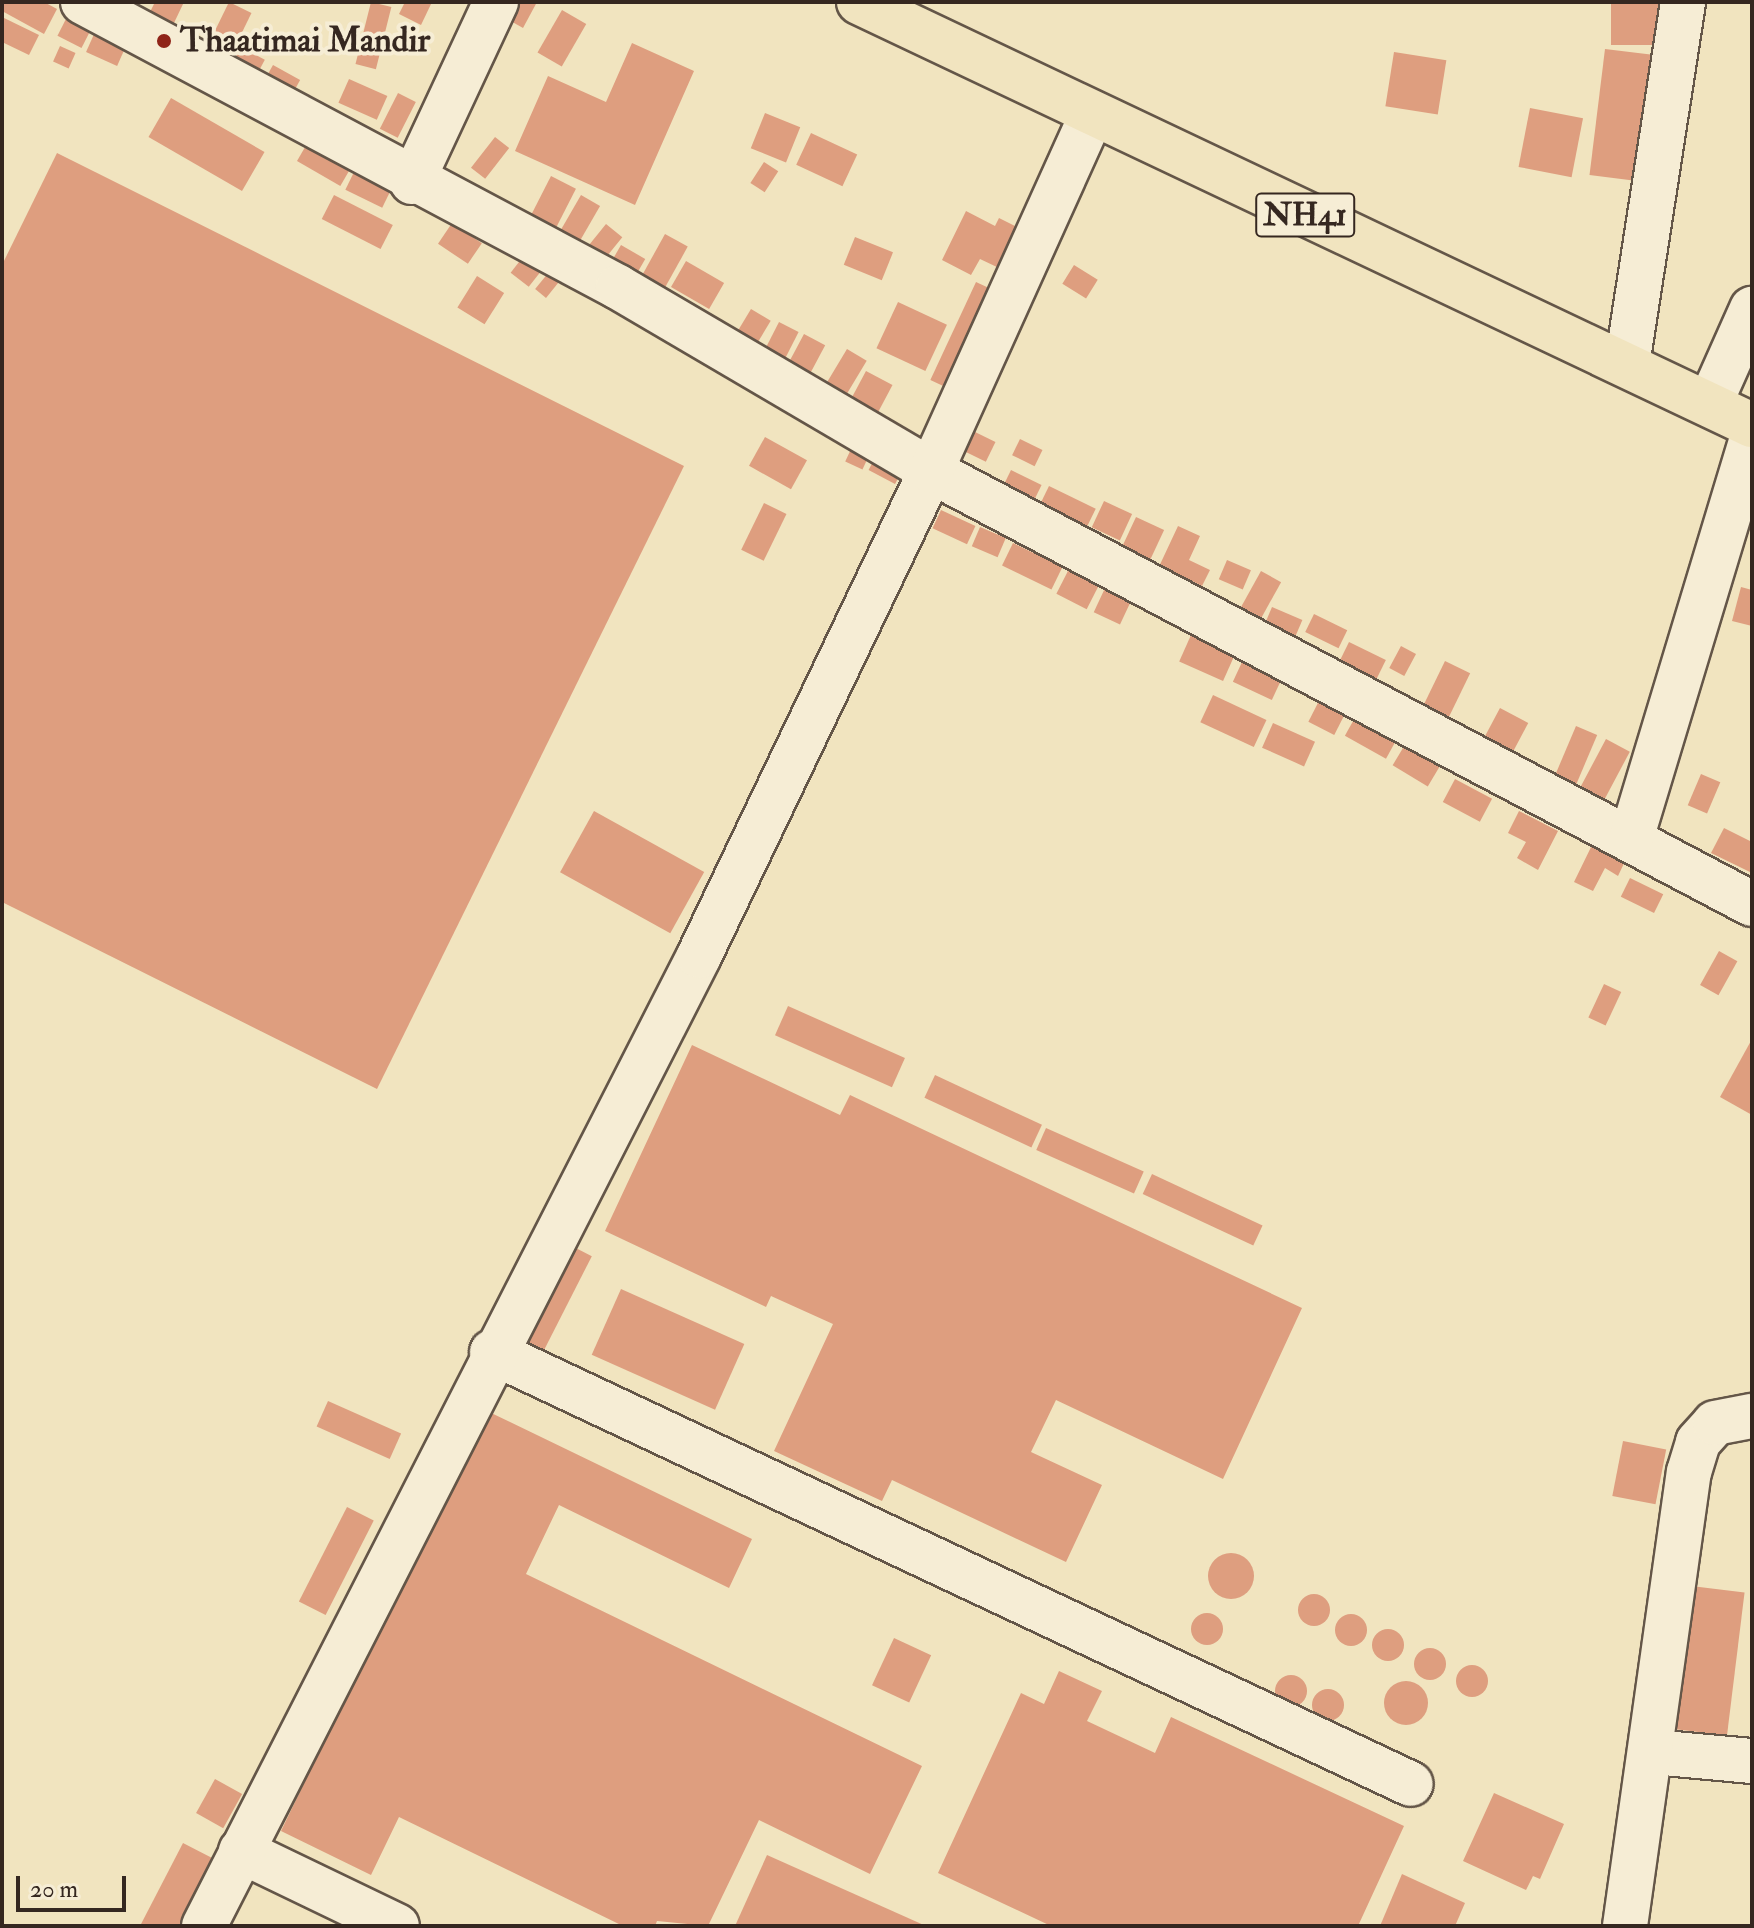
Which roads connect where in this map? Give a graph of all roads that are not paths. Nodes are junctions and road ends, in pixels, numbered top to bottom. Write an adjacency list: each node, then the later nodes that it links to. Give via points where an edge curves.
1 (83, 2): 6 (street)
2 (496, 2): 6 (street)
3 (859, 2): 5 (highway, NH41)
4 (1683, 2): 8 (street)
5 (1091, 116): 8 (highway, NH41); 12 (street)
6 (412, 182): 12 (street, via 618,287)
7 (1752, 309): 9 (street)
8 (1627, 364): 9 (highway, NH41)
9 (1711, 401): 10 (highway, NH41)
10 (1752, 425)
11 (1752, 437): 13 (street)
12 (931, 471): 13 (street); 15 (street, via 699,956)
13 (1631, 839): 14 (street)
14 (1752, 904)
15 (492, 1352): 19 (street); 20 (street)
16 (1752, 1416): 17 (street, via 1715,1423 1698,1442 1689,1472)
17 (1653, 1752): 18 (street); 23 (street)
18 (1752, 1761)
19 (1411, 1784)
20 (241, 1851): 21 (street); 22 (street)
21 (204, 1926)
22 (397, 1926)
23 (1625, 1926)

